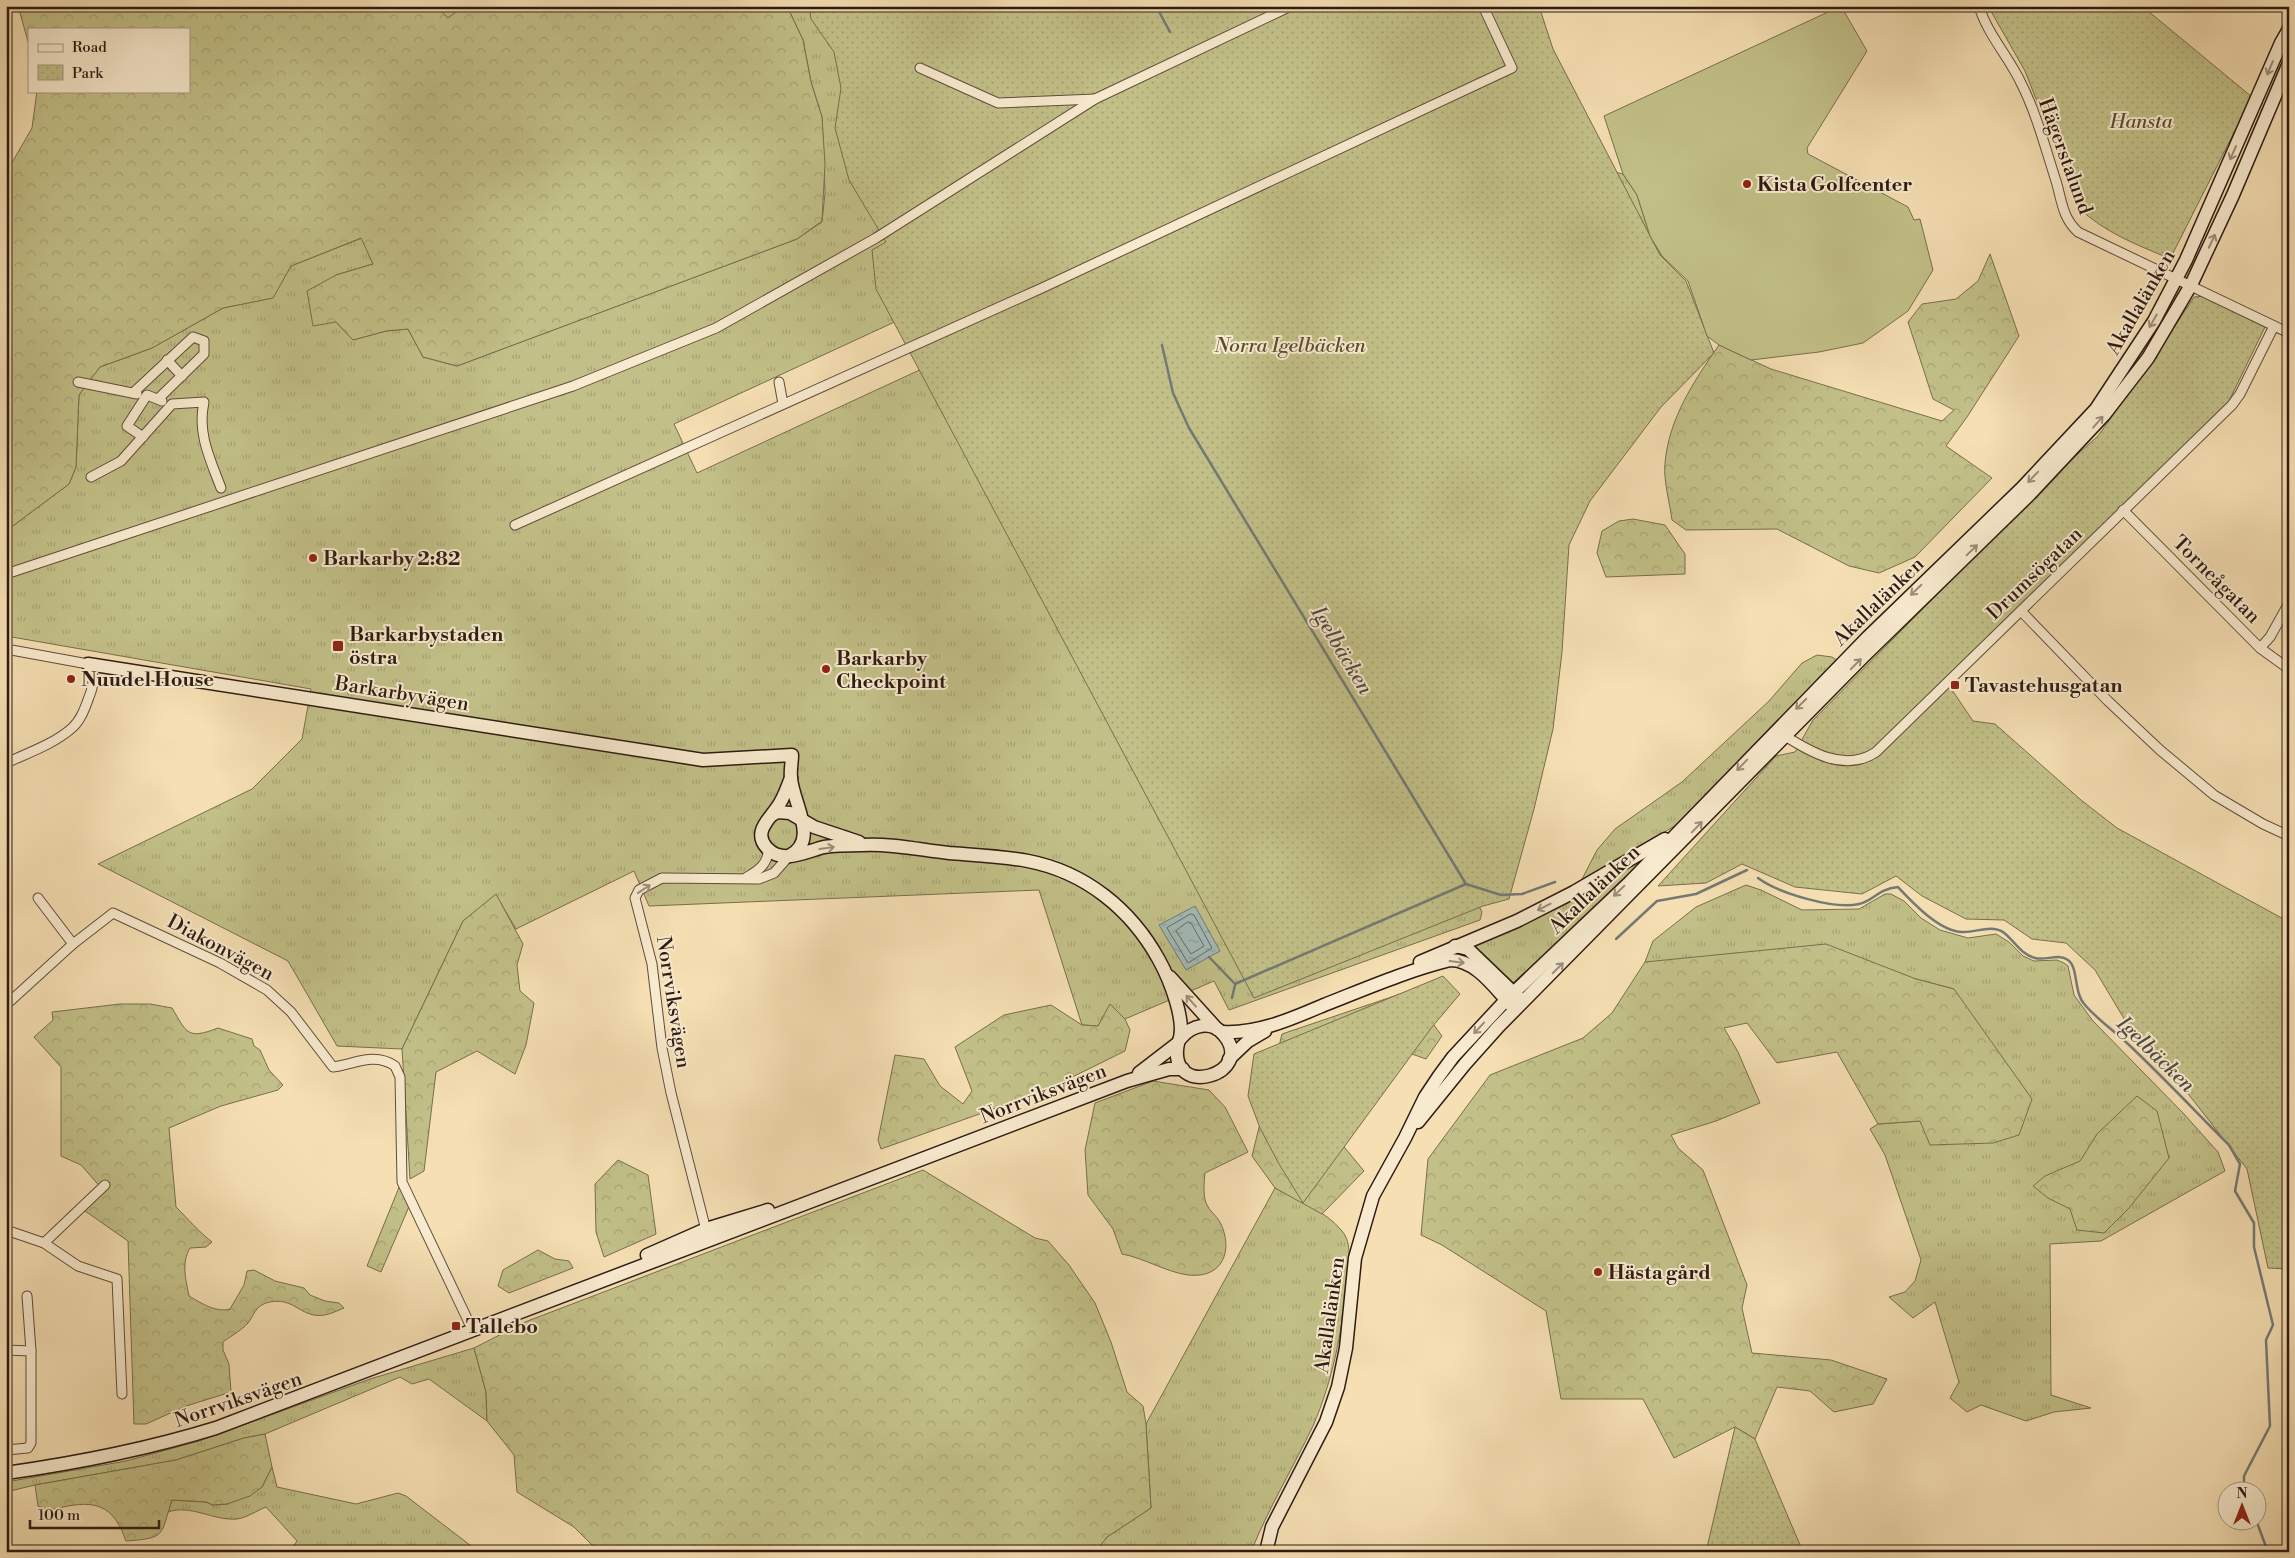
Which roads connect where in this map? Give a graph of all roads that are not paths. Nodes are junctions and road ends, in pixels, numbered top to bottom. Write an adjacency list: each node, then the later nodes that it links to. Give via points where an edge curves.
1 (1291, 6): 7 (street)
2 (1482, 6): 20 (street, via 1512,68 1042,288)
3 (1979, 6): 8 (street, Hägerstalund, via 2022,84 2068,221 2078,232)
4 (2289, 29): 8 (street, Akallalänken, one-way to 8)
5 (2289, 63): 9 (street, Akallalänken, one-way to 5)
6 (920, 68): 7 (street, via 998,103)
7 (1096, 99): 26 (street, via 876,238 716,328 573,386)
8 (2176, 278): 9 (street, Hägerstalund); 33 (street, Akallalänken, one-way to 33, via 2154,321 2119,376 2077,431)
9 (2191, 285): 10 (street, Hägerstalund); 33 (street, Akallalänken, one-way to 9, via 2030,494 2086,435 2148,358)
10 (2274, 326): 11 (street, Hägerstalund); 24 (street, Drumsögatan, via 2232,405)
11 (2289, 333)
12 (167, 360): 13 (street); 13 (street, via 193,337 204,341 204,354); 16 (street)
13 (182, 376): 18 (street)
14 (78, 382): 16 (street)
15 (779, 382): 20 (street)
16 (133, 393): 17 (street)
17 (147, 396): 18 (street); 21 (street, via 126,426)
18 (158, 399): 19 (street)
19 (172, 404): 21 (street); 23 (street, via 204,402 200,418 204,444)
20 (783, 404): 25 (street)
21 (143, 437): 22 (street, via 121,461)
22 (91, 476)
23 (221, 488)
24 (2123, 510): 28 (street, Drumsögatan); 29 (street, Torneågatan)
25 (515, 525)
26 (6, 574)
27 (2289, 603): 29 (street)
28 (2021, 611): 33 (street, Drumsögatan, via 1869,757 1842,762 1823,756); 40 (street, via 2160,750 2214,795)
29 (2260, 648): 32 (street, Torneågatan)
30 (6, 649): 31 (street, Barkarbyvägen)
31 (88, 664): 34 (street, Barkarbyvägen, via 702,760); 35 (street, via 94,673 94,686 73,728)
32 (2289, 669)
33 (1780, 733): 39 (street, Akallalänken, one-way to 39); 52 (street, Akallalänken, one-way to 33)
34 (792, 755): 36 (street, Norrviksvägen)
35 (6, 763)
36 (790, 778): 37 (street, Norrviksvägen); 38 (street, Norrviksvägen)
37 (771, 816): 38 (street, via 777,812 790,813); 42 (street, Norrviksvägen, via 764,823 762,837)
38 (801, 821): 41 (street); 43 (street, Norrviksvägen, via 804,842 796,853)
39 (1678, 832): 47 (street, one-way to 47, via 1574,892 1517,921); 50 (street, Akallalänken, one-way to 50)
40 (2289, 836)
41 (866, 844): 43 (street, one-way to 41, via 825,847); 48 (street, via 1022,860 1057,869 1087,883 1114,902 1142,933)
42 (768, 850): 43 (street); 44 (street, via 767,859 759,871)
43 (789, 856): 44 (street, Norrviksvägen, via 774,873 759,878)
44 (747, 877): 64 (street, Norrviksvägen, one-way to 44, via 671,1093 649,948 635,898 638,890 662,878)
45 (38, 898): 46 (street)
46 (74, 944): 51 (street); 69 (street, Diakonvägen, via 106,916 120,915 268,990 291,1012 333,1067 374,1058 382,1058 395,1066 400,1077 402,1182)
47 (1455, 946): 49 (street); 50 (street, via 1468,949)
48 (1166, 973): 54 (street, one-way to 48); 55 (street, via 1179,1012)
49 (1394, 978): 50 (street, one-way to 50, via 1458,960 1472,966); 53 (street)
50 (1510, 996): 52 (street); 59 (street, Akallalänken, one-way to 59, via 1464,1044 1439,1076)
51 (6, 1005)
52 (1520, 1006): 59 (street, Akallalänken, via 1466,1064)
53 (1274, 1025): 54 (street, via 1247,1031); 56 (street, via 1248,1041)
54 (1219, 1030): 55 (street, via 1201,1025 1186,1032); 56 (street, via 1229,1044)
55 (1180, 1040): 57 (street, via 1177,1057); 58 (street, Norrviksvägen)
56 (1229, 1059): 57 (street, via 1221,1072 1206,1078 1190,1075)
57 (1184, 1069): 58 (street, Norrviksvägen, via 1168,1069)
58 (1127, 1081): 60 (street, Norrviksvägen)
59 (1405, 1138): 75 (street, Akallalänken, via 1373,1196 1358,1244 1346,1348 1338,1387 1326,1422 1272,1527)
60 (861, 1182): 62 (street, Norrviksvägen); 64 (street, Norrviksvägen)
61 (105, 1185): 65 (street)
62 (780, 1214): 64 (street, Norrviksvägen); 66 (street, Norrviksvägen, via 748,1231)
63 (6, 1230): 65 (street)
64 (707, 1234): 66 (street, Norrviksvägen); 68 (street, Norrviksvägen)
65 (44, 1243): 72 (street, via 78,1266 117,1279)
66 (651, 1262): 68 (street, Norrviksvägen)
67 (27, 1296): 71 (street)
68 (557, 1299): 69 (street, Norrviksvägen)
69 (473, 1331): 74 (street, Norrviksvägen, via 291,1402 189,1437 117,1454)
70 (6, 1350): 71 (street)
71 (31, 1351): 73 (street, via 31,1443 23,1450)
72 (122, 1394)
73 (6, 1450)
74 (6, 1473)
75 (1266, 1552)

